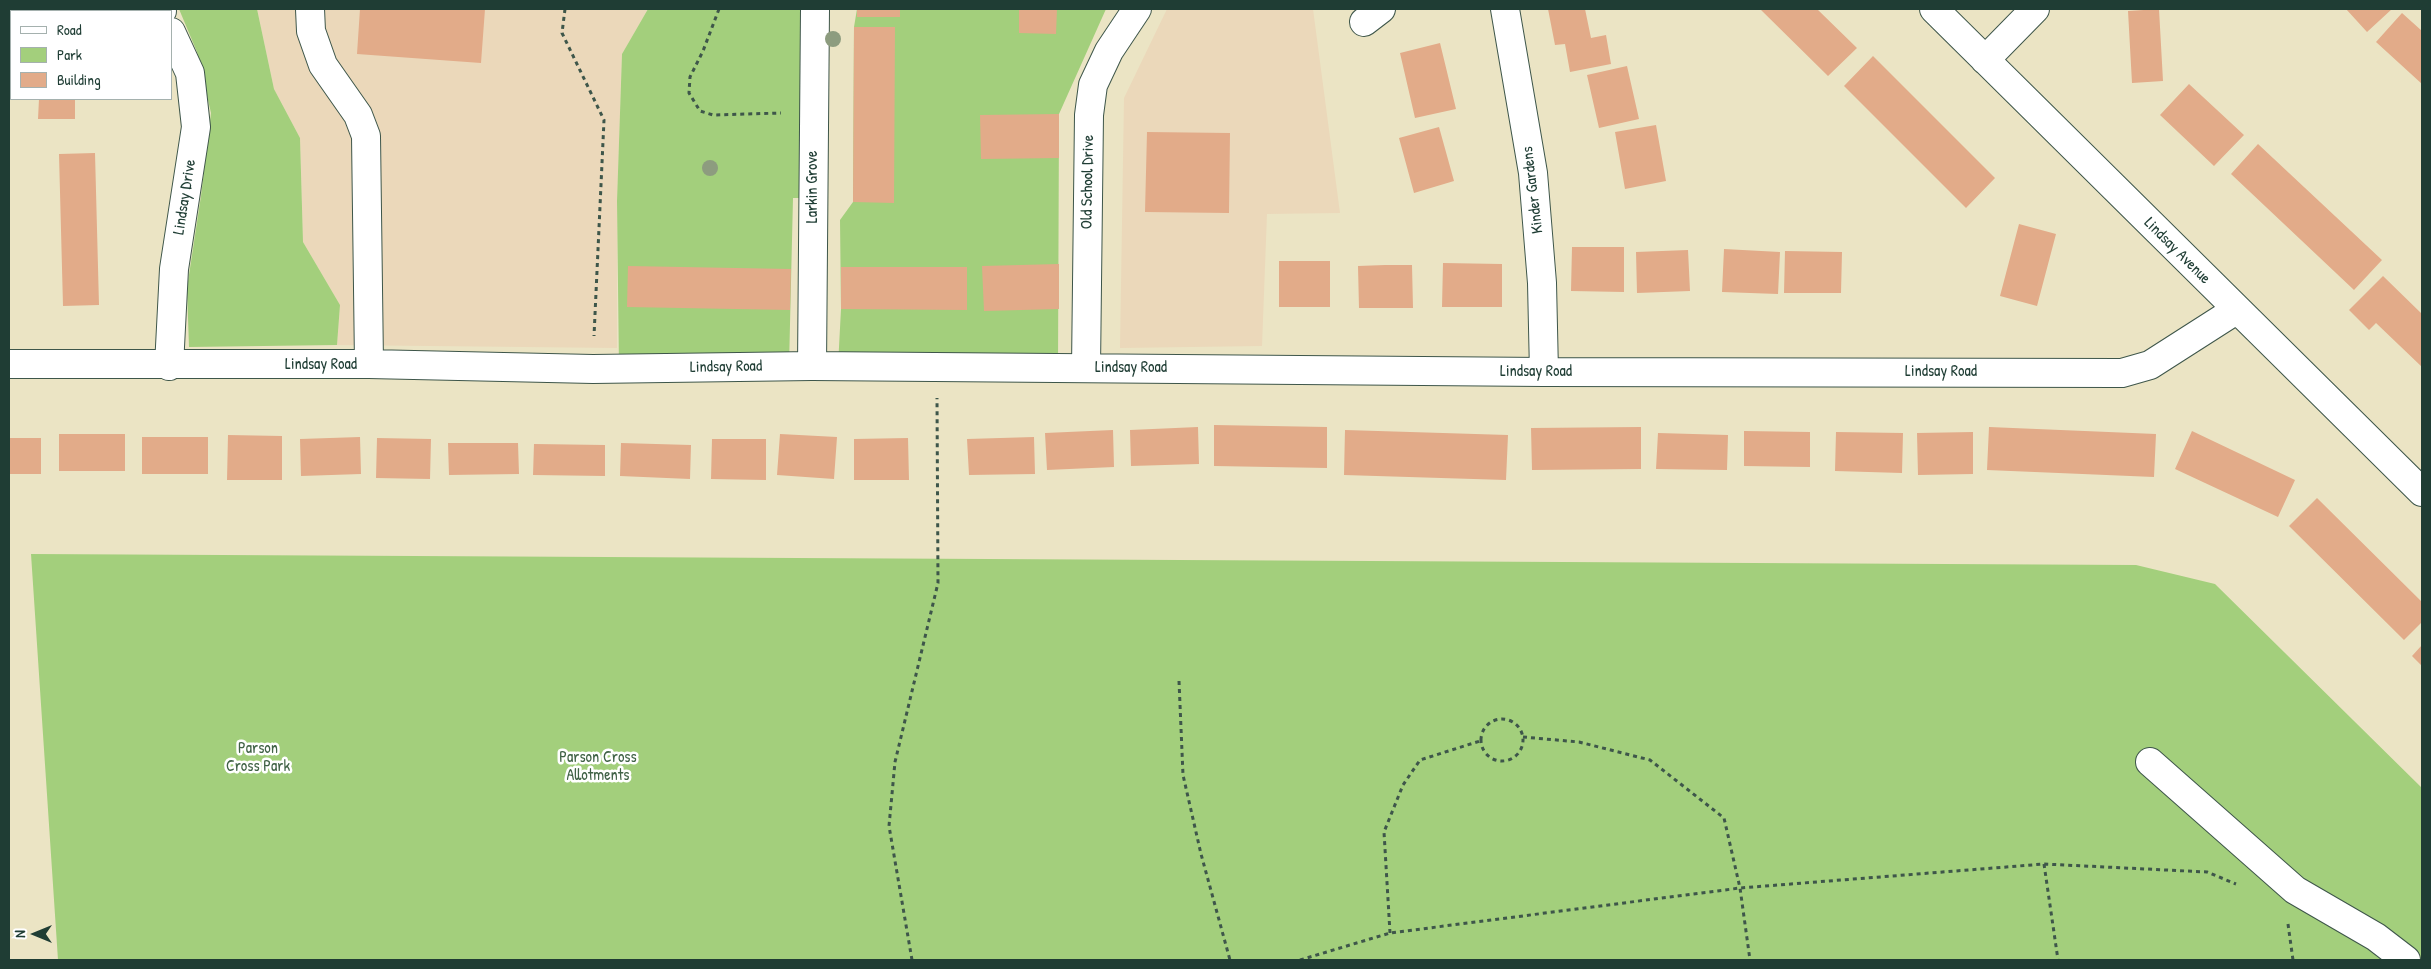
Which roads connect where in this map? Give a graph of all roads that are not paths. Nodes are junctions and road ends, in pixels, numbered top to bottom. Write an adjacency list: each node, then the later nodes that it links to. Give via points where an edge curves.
1 (310, 9): 11 (street, via 311,31 323,65 358,115 366,136)
2 (815, 9): 13 (street, Larkin Grove)
3 (1137, 9): 14 (street, Old School Drive, via 1109,51 1093,85 1089,115)
4 (1505, 9): 15 (street, Kinder Gardens, via 1533,173 1542,283)
5 (1934, 9): 8 (street, Lindsay Avenue)
6 (2035, 9): 8 (street)
7 (172, 34): 12 (street, Lindsay Drive, via 190,73 196,128 174,269)
8 (1985, 60): 9 (street, Lindsay Avenue)
9 (2236, 310): 15 (street, Lindsay Road, via 2150,365 2122,373); 16 (street, Lindsay Avenue)
10 (9, 364): 12 (street, Lindsay Road)
11 (369, 364): 12 (street, Lindsay Road); 13 (street, Lindsay Road, via 593,370)
12 (168, 366)
13 (812, 366): 14 (street, Lindsay Road)
14 (1086, 368): 15 (street, Lindsay Road)
15 (1544, 372)
16 (2422, 492)
17 (2150, 762): 18 (street, via 2290,897 2376,937)
18 (2406, 960)

